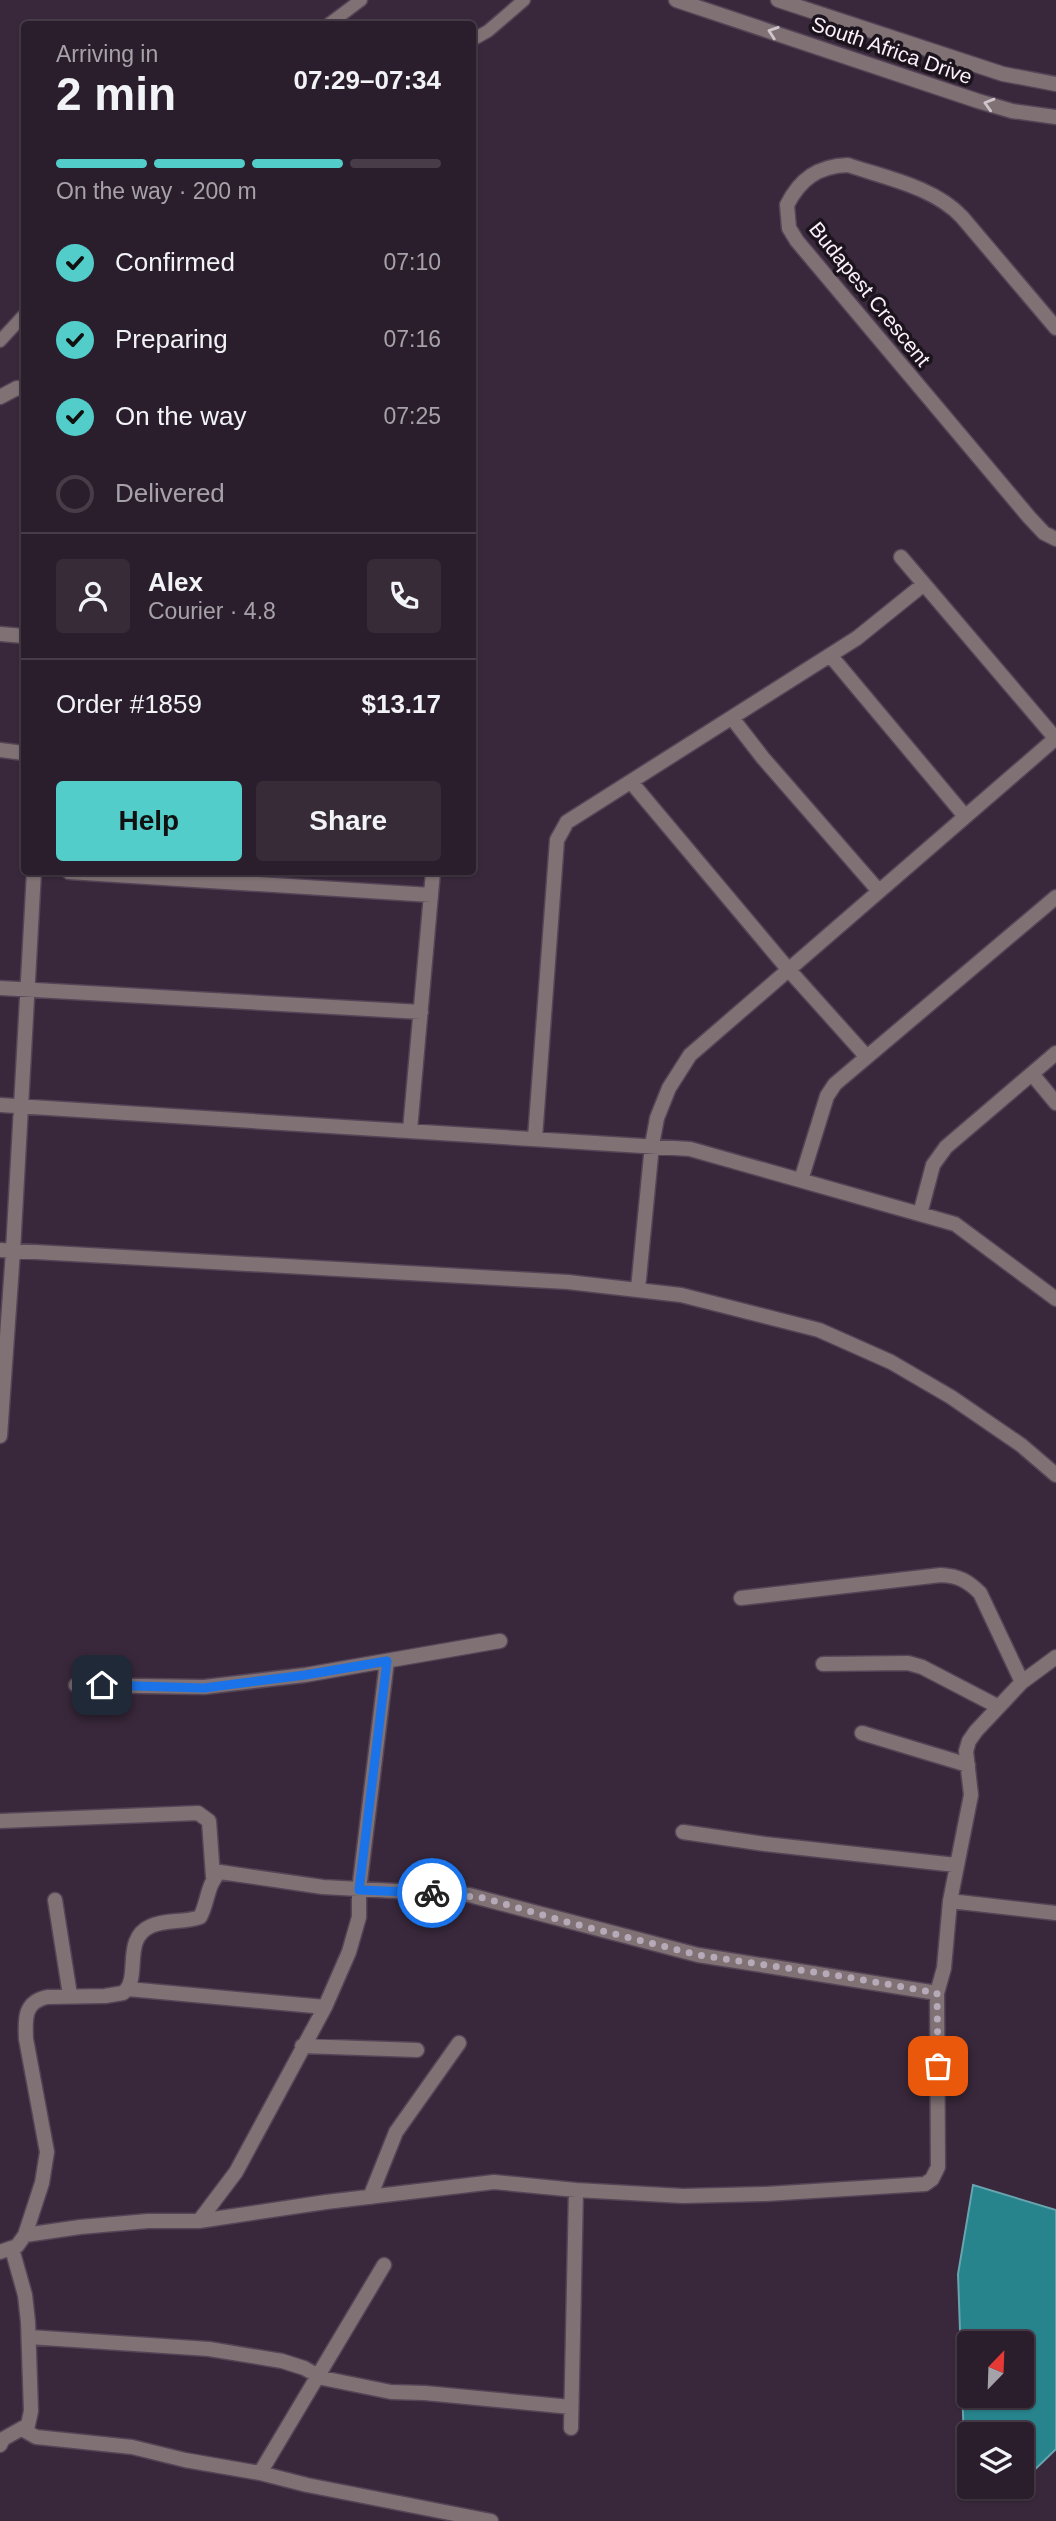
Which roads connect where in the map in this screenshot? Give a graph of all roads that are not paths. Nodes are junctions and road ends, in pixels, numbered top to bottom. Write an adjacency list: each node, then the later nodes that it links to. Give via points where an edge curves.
1 (361, 0): 5 (lane)
2 (524, 0): 6 (lane)
3 (676, 0): 8 (street, South Africa Drive, one-way to 3, via 1012,111 965,97)
4 (778, 0): 7 (street, South Africa Drive, via 1003,74)
5 (333, 21)
6 (476, 38)
7 (1056, 84)
8 (1056, 117)
9 (21, 318): 11 (lane)
10 (1056, 328): 14 (street, Budapest Crescent, via 957,211 934,195 848,165 834,165 805,178 787,205 789,228 797,241 1029,517)
11 (0, 341)
12 (21, 389): 13 (street)
13 (0, 397)
14 (1056, 539)
15 (901, 557): 16 (street)
16 (924, 583): 19 (street); 21 (street)
17 (0, 634): 18 (street)
18 (21, 636)
19 (830, 655): 20 (street); 25 (street)
20 (732, 718): 24 (street); 29 (street)
21 (1056, 738): 25 (street)
22 (0, 750): 23 (street)
23 (21, 752)
24 (631, 782): 32 (street); 43 (street, via 567,822 557,840)
25 (964, 815): 29 (street)
26 (34, 875): 34 (street)
27 (116, 875): 30 (street)
28 (433, 875): 30 (street)
29 (878, 890): 32 (street)
30 (431, 895): 35 (street)
31 (1056, 897): 37 (street)
32 (788, 969): 37 (street); 44 (street, via 690,1055 668,1088)
33 (0, 988): 34 (street)
34 (26, 990): 35 (street); 41 (street)
35 (421, 1012): 42 (street)
36 (1056, 1053): 38 (street)
37 (866, 1056): 45 (street, via 827,1096)
38 (1032, 1074): 39 (street); 46 (street, via 946,1147 933,1165)
39 (1056, 1103)
40 (0, 1105): 41 (street)
41 (20, 1106): 42 (street); 47 (street)
42 (410, 1130): 43 (street)
43 (535, 1138): 44 (street)
44 (652, 1145): 45 (street, via 690,1149); 48 (street)
45 (801, 1180): 46 (street)
46 (920, 1214): 49 (street, via 955,1224)
47 (7, 1250): 48 (street); 50 (street)
48 (638, 1289): 52 (street, via 681,1295 820,1330 891,1362 951,1397)
49 (1056, 1299)
50 (1, 1395): 51 (street)
51 (0, 1436)
52 (1056, 1475)
53 (741, 1598): 58 (street, via 955,1576 980,1593)
54 (500, 1641): 56 (street)
55 (1056, 1657): 58 (street)
56 (387, 1661): 59 (street, via 204,1688); 67 (street)
57 (823, 1664): 60 (street, via 908,1663)
58 (1022, 1682): 60 (street)
59 (76, 1685)
60 (997, 1706): 62 (street, via 969,1741)
61 (862, 1733): 62 (street)
62 (968, 1765): 65 (street, via 971,1794)
63 (0, 1821): 66 (street, via 198,1813 209,1821)
64 (683, 1832): 65 (street)
65 (956, 1865): 69 (street)
66 (213, 1877): 67 (street, via 233,1872); 71 (street, via 200,1917 153,1924 141,1934 133,1951)
67 (359, 1890): 72 (street, via 469,1895 698,1955); 74 (street, via 359,1917 349,1952)
68 (55, 1900): 73 (street)
69 (950, 1901): 70 (street); 72 (street)
70 (1056, 1913)
71 (128, 1989): 73 (street, via 105,1996); 74 (street)
72 (937, 1993): 78 (street, via 938,2167 925,2184 683,2196)
73 (70, 1995): 81 (street, via 37,1999 25,2020 47,2152)
74 (325, 2007): 76 (street)
75 (459, 2043): 79 (street, via 396,2132)
76 (302, 2046): 77 (street); 80 (street, via 236,2172)
77 (417, 2050)
78 (576, 2190): 79 (street, via 494,2182); 86 (street)
79 (370, 2196): 80 (street)
80 (199, 2221): 81 (street, via 148,2221)
81 (25, 2235): 82 (street, via 20,2244)
82 (6, 2250): 84 (street, via 25,2295)
83 (384, 2265): 85 (street)
84 (29, 2337): 85 (street, via 209,2349 282,2361); 88 (street, via 31,2411)
85 (317, 2375): 86 (street, via 391,2392); 90 (street)
86 (571, 2407): 87 (street)
87 (571, 2428)
88 (22, 2429): 89 (street); 90 (street, via 36,2437 132,2447)
89 (0, 2445)
90 (260, 2473): 91 (street)
91 (491, 2521)

